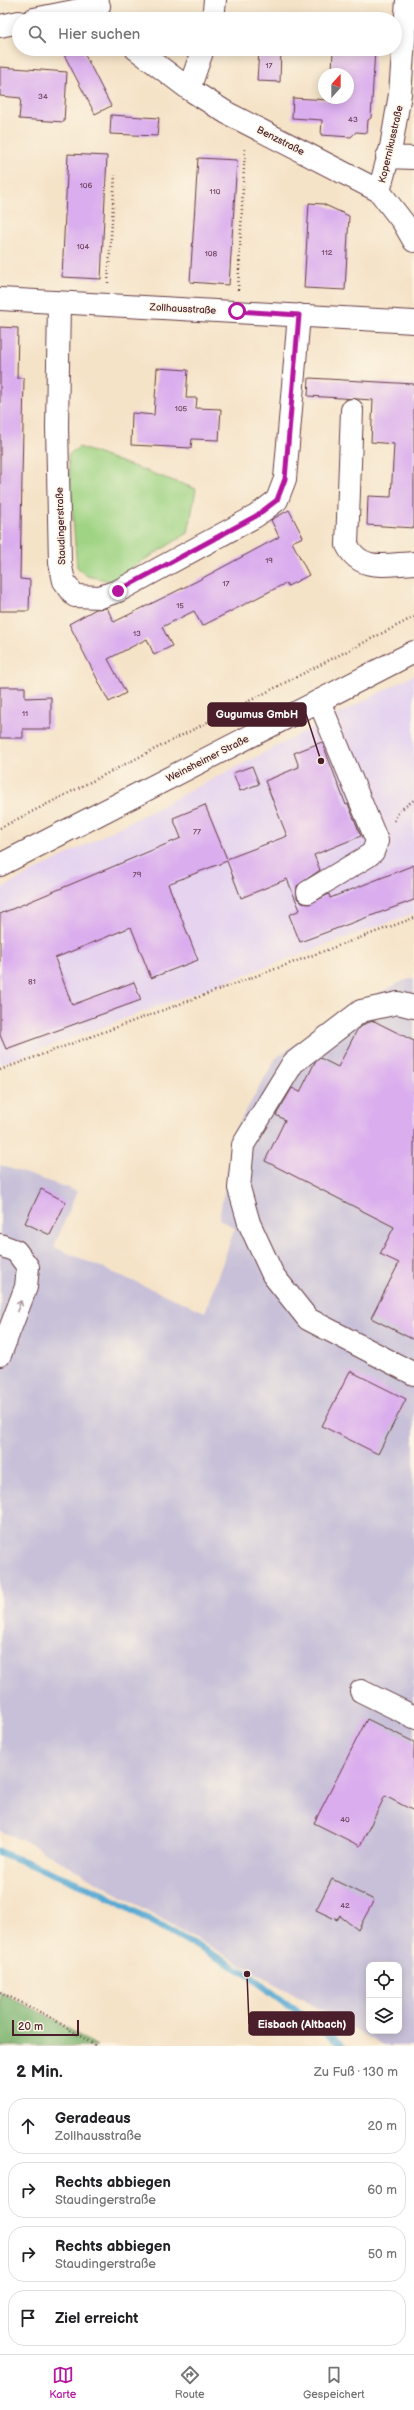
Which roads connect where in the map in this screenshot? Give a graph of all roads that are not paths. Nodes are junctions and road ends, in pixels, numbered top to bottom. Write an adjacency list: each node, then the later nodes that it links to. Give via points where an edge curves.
1 (215, 0): 5 (street)
2 (407, 0): 8 (street, Kopernikusstraße)
3 (102, 8): 4 (street)
4 (77, 12)
5 (214, 12)
6 (12, 23): 7 (street)
7 (0, 26)
8 (409, 44): 12 (street, Kopernikusstraße, via 391,147)
9 (145, 56): 11 (street, Benzstraße)
10 (201, 56): 11 (street)
11 (189, 89): 14 (street, Benzstraße, via 246,123)
12 (387, 157): 13 (street); 14 (street, Kopernikusstraße)
13 (414, 158)
14 (379, 191): 15 (street, Benzstraße)
15 (414, 241)
16 (0, 299): 17 (street, Zollhausstraße)
17 (59, 302): 18 (street, Zollhausstraße); 18 (street, Staudingerstraße, via 57,427 60,563 64,581 75,596 100,597 118,591 256,516 277,500 285,479)
18 (299, 315): 19 (street, Zollhausstraße)
19 (414, 322)
20 (352, 410): 21 (street, via 347,545 351,553 364,564)
21 (414, 563)
22 (414, 652): 23 (street, Weinsheimer Straße)
23 (319, 701): 24 (street, Weinsheimer Straße); 25 (street, via 377,841 368,856)
24 (0, 865)
25 (308, 892)
26 (414, 1007): 29 (street, via 398,1003 361,1011 293,1063 243,1145 239,1188 249,1223 273,1275 308,1319)
27 (0, 1245): 28 (street, one-way to 27, via 26,1288 28,1267 16,1251)
28 (0, 1355)
29 (414, 1374)
30 (361, 1691): 31 (street)
31 (414, 1717)

